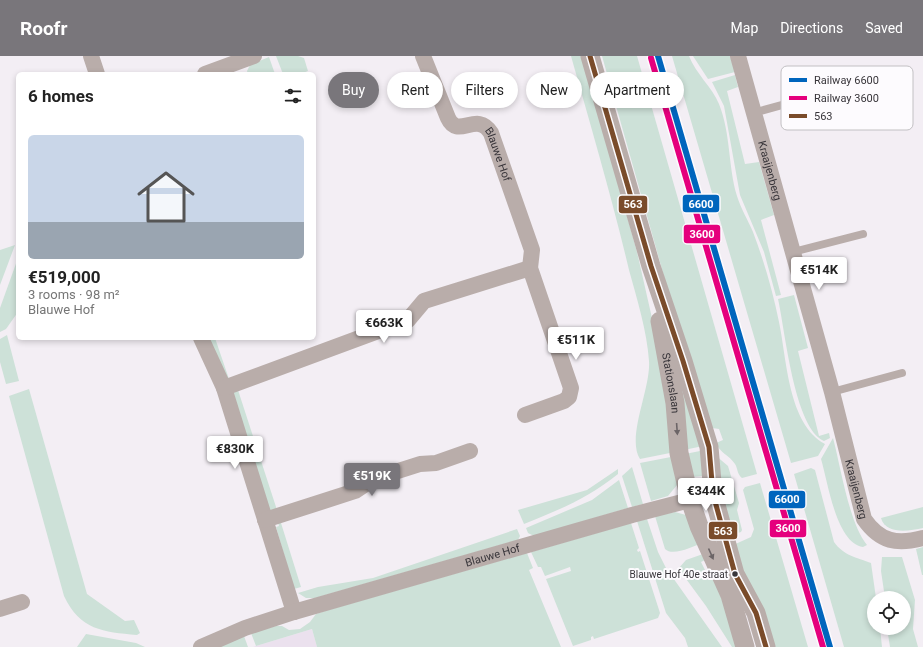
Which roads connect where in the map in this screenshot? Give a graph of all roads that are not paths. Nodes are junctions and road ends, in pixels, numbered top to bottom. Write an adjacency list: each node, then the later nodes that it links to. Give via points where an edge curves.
1 (91, 56): 7 (street)
2 (254, 56): 6 (street)
3 (424, 56): 14 (street, Blauwe Hof, via 453,126 457,128 475,123 485,126 491,133 532,250)
4 (590, 56): 13 (street, Stationslaan)
5 (738, 56): 10 (street, Kraaijenberg)
6 (236, 69): 8 (street)
7 (96, 72)
8 (217, 72)
9 (781, 105): 10 (lane)
10 (753, 113): 12 (street, Kraaijenberg)
11 (863, 234): 12 (lane)
12 (793, 252): 18 (street, Kraaijenberg)
13 (651, 266): 21 (street, Stationslaan, via 709,447); 22 (street, Stationslaan, one-way to 22, via 675,403 679,453)
14 (530, 268): 17 (street, via 424,301 408,320); 19 (street, Blauwe Hof, via 571,388 569,397 564,401)
15 (202, 340): 17 (street)
16 (902, 373): 18 (lane)
17 (224, 388): 23 (street)
18 (832, 392): 24 (street, Kraaijenberg, via 864,519 880,537 908,542)
19 (525, 415)
20 (470, 450): 23 (street, via 436,463 420,464 373,479 355,491)
21 (713, 494): 22 (street); 30 (street, Stationslaan, via 735,574 756,613)
22 (690, 500): 27 (street, Blauwe Hof, via 632,514); 29 (street, Stationslaan, one-way to 29, via 730,595)
23 (265, 520): 27 (street)
24 (923, 538)
25 (22, 602): 26 (street)
26 (0, 609)
27 (294, 612): 28 (street, Blauwe Hof, via 245,628)
28 (201, 647)
29 (745, 647)
30 (766, 647)

